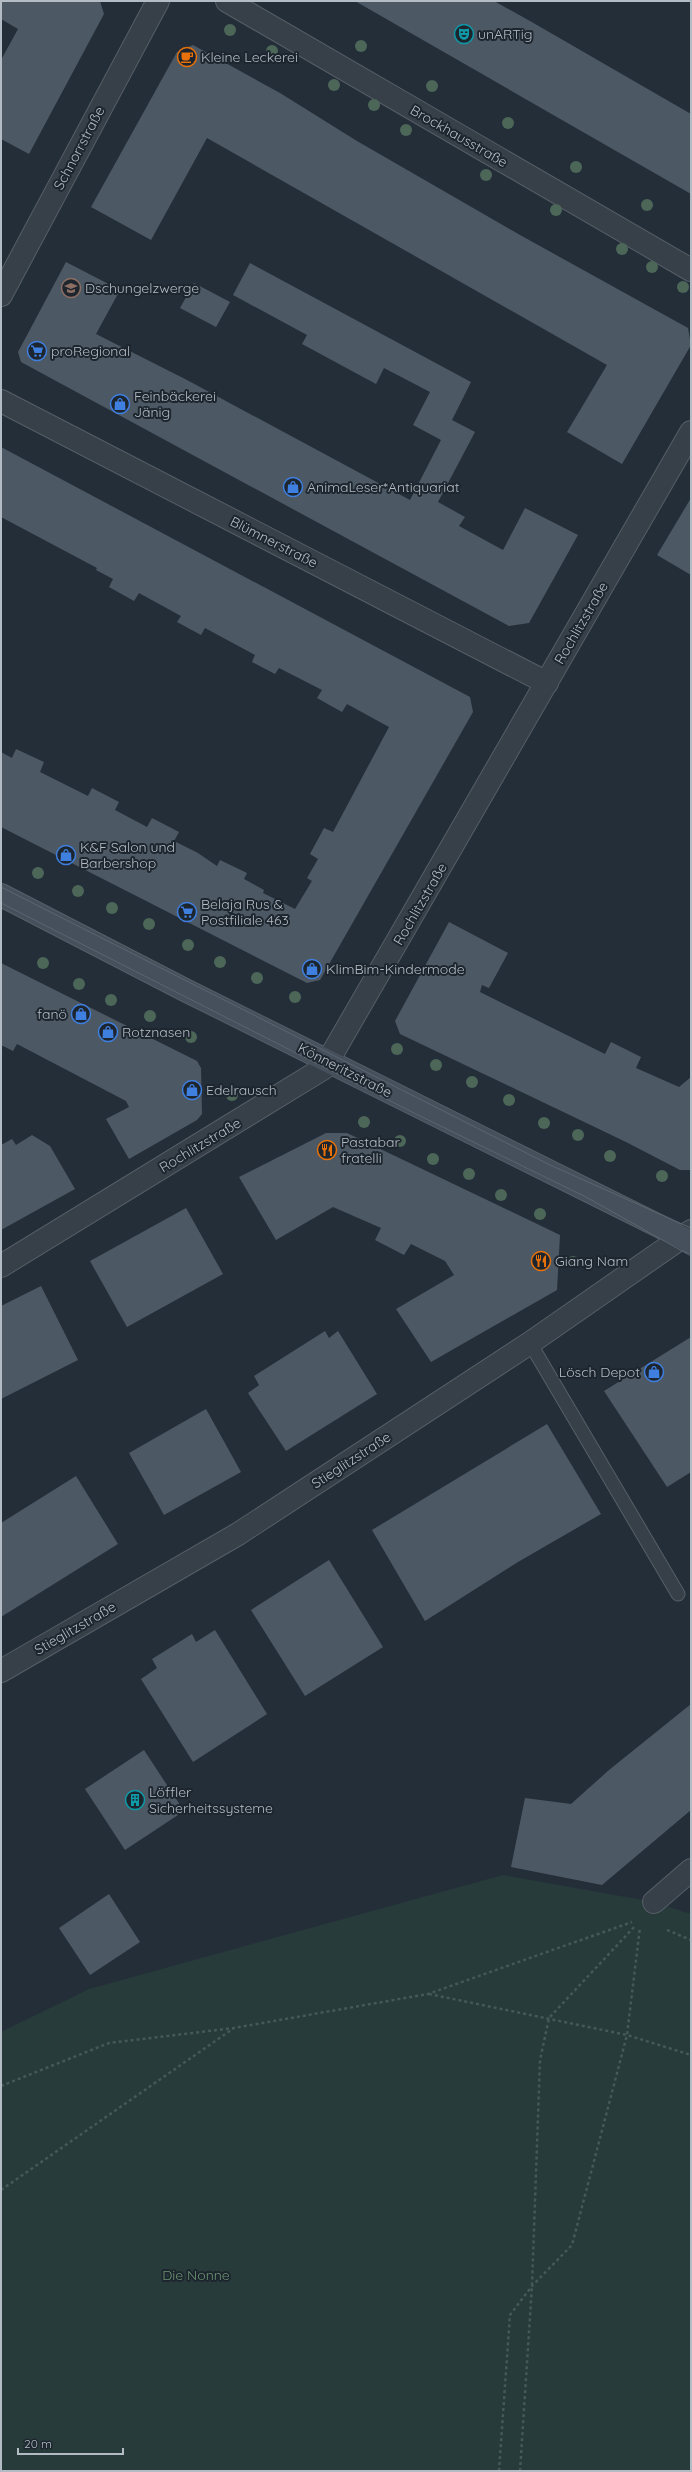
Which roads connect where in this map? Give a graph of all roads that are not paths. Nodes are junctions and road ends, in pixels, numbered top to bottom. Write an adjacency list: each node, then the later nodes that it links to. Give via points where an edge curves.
1 (158, 1): 4 (street, Schnorrstraße)
2 (227, 1): 3 (street, Brockhausstraße)
3 (691, 270)
4 (1, 295)
5 (1, 401): 7 (street, Blümnerstraße)
6 (691, 432): 7 (street, Rochlitzstraße)
7 (547, 683): 9 (street, Rochlitzstraße)
8 (1, 895): 9 (main road, Könneritzstraße)
9 (329, 1061): 10 (main road, Könneritzstraße); 11 (street, Rochlitzstraße, via 324,1068 225,1131)
10 (688, 1237): 12 (street, Stieglitzstraße)
11 (1, 1266)
12 (530, 1343): 13 (lane); 14 (street, Stieglitzstraße, via 238,1534)
13 (678, 1594)
14 (1, 1671)
15 (691, 1870): 16 (street)
16 (647, 1911)

